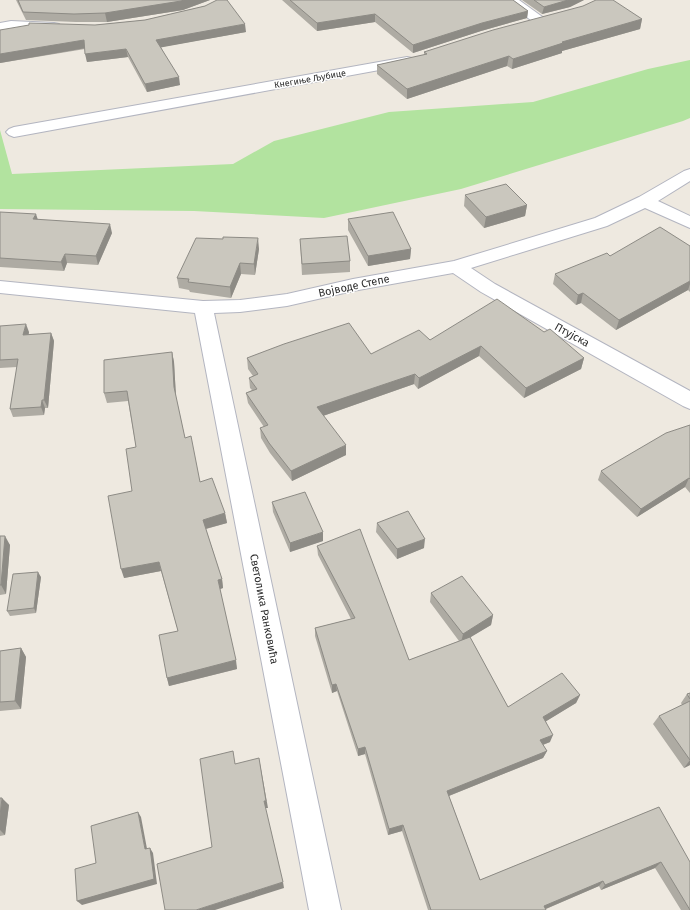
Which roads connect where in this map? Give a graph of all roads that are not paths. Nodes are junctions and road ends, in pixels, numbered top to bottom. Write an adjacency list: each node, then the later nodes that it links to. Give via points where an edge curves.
1 (510, 0): 2 (street, via 548,19)
2 (520, 26)
3 (0, 27): 4 (street)
4 (68, 27)
5 (421, 57): 6 (street, Кнегиње Љубице, via 399,64)
6 (14, 132)
7 (690, 174): 8 (street, Војводе Степе)
8 (645, 201): 9 (street); 10 (street, Војводе Степе, via 601,222)
9 (690, 223)
10 (456, 266): 12 (street, Војводе Степе, via 287,300 240,306); 13 (street, Птујска, via 488,288)
11 (0, 286): 12 (street, Војводе Степе)
12 (203, 307): 14 (street, Светолика Ранковића)
13 (690, 401)
14 (325, 910)

